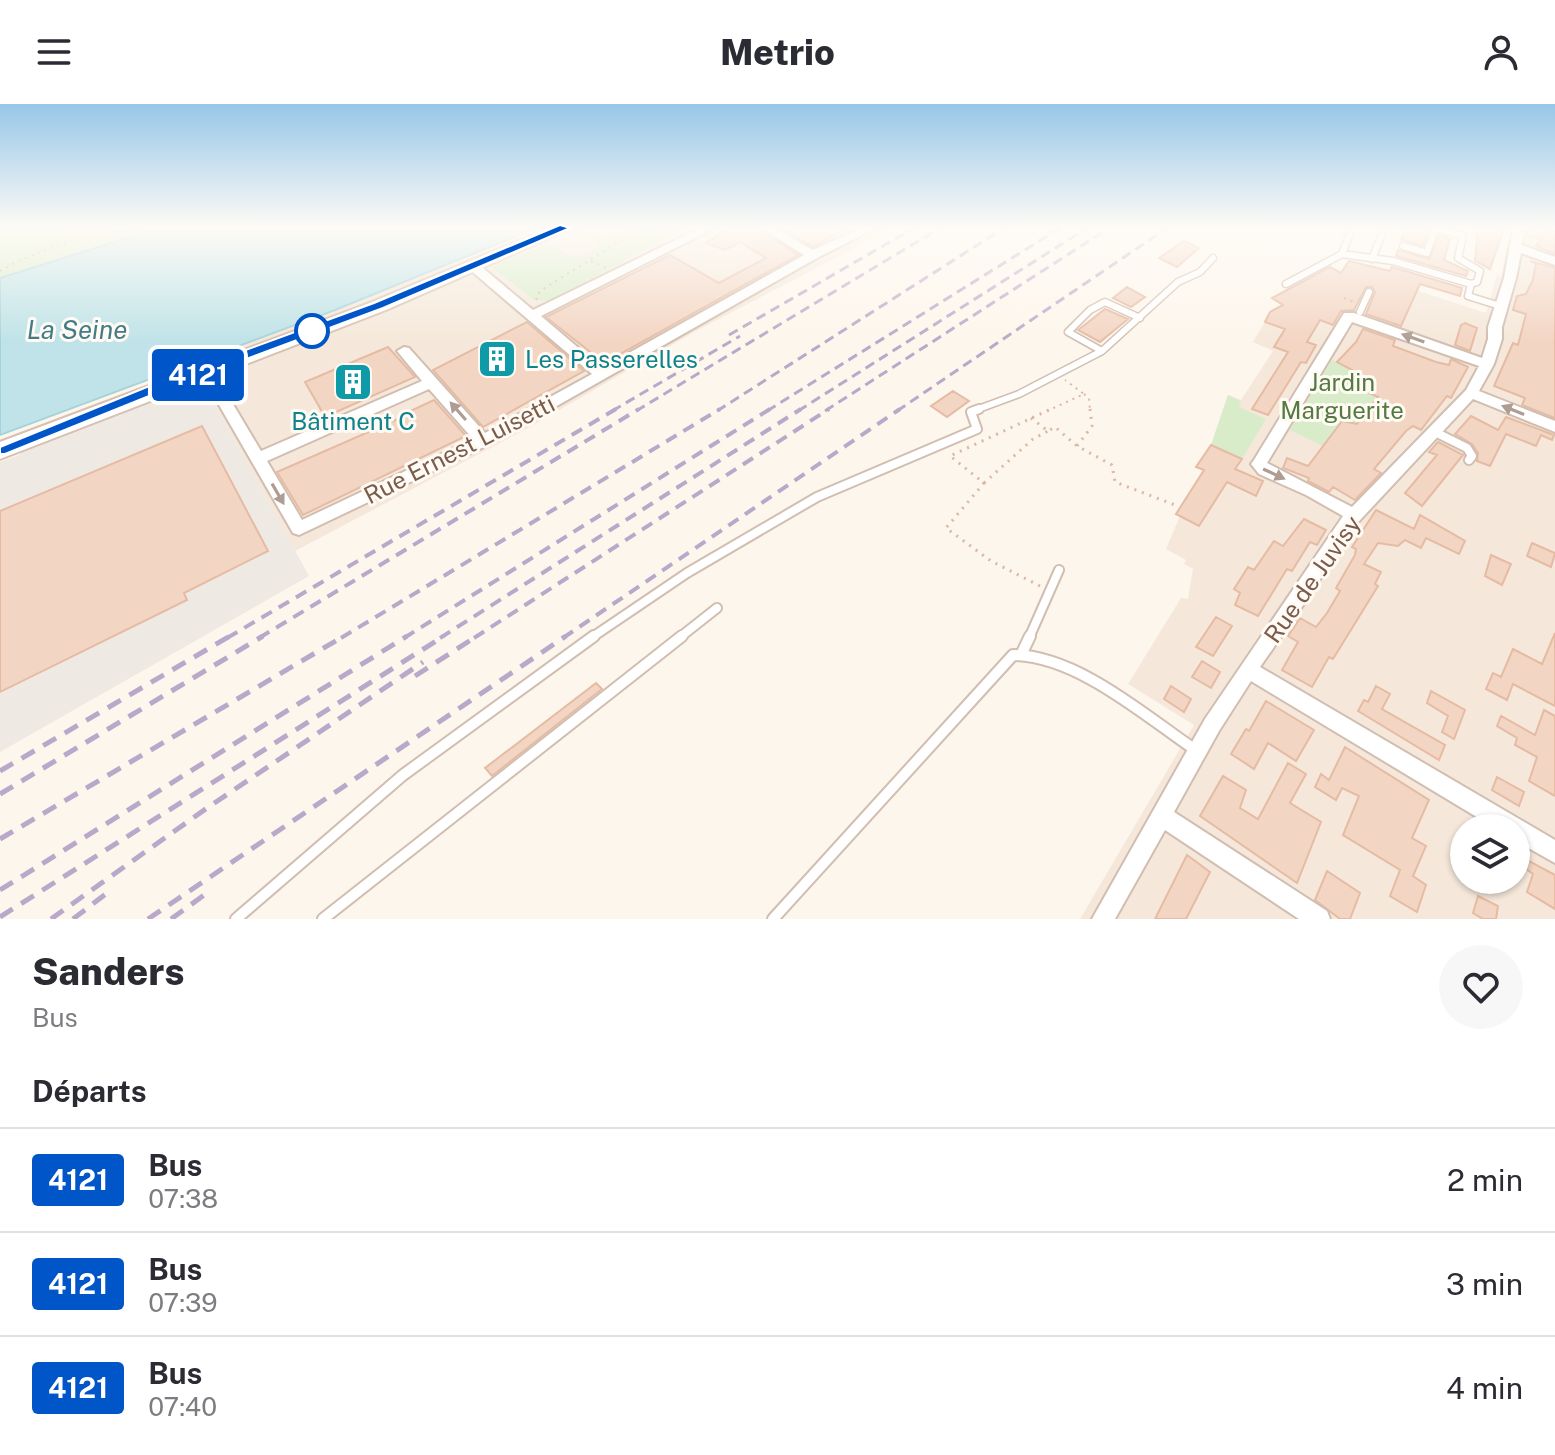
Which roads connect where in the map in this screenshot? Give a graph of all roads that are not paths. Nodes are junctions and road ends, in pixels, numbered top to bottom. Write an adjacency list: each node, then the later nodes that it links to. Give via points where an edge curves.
1 (473, 266): 13 (street); 19 (main road)
2 (627, 266): 13 (street)
3 (794, 266): 20 (street, Rue Ernest Luisetti)
4 (1206, 266): 15 (lane, via 1178,282)
5 (1320, 266): 9 (lane)
6 (1410, 266): 10 (lane)
7 (1472, 266): 10 (lane, via 1480,271)
8 (1512, 266): 12 (street, Rue de Juvisy)
9 (1286, 284)
10 (1471, 284): 12 (lane, via 1468,296)
11 (1369, 292): 14 (lane)
12 (1500, 306): 18 (street, Rue de Juvisy)
13 (527, 312): 20 (street)
14 (1359, 315): 18 (street, one-way to 14); 29 (street, one-way to 29, via 1349,316 1259,464)
15 (1140, 318): 17 (lane); 17 (lane, via 1105,302 1068,332)
16 (404, 351): 21 (street)
17 (1102, 351): 39 (lane, via 971,412 977,429 817,497 687,573 403,775)
18 (1487, 364): 22 (street, Rue de Juvisy)
19 (207, 372): 26 (main road); 27 (street)
20 (602, 375): 25 (street, Rue Ernest Luisetti)
21 (432, 382): 25 (street, one-way to 21); 27 (street)
22 (1471, 393): 23 (street, one-way to 22); 24 (street, Rue de Juvisy)
23 (1555, 427)
24 (1432, 431): 28 (lane, via 1467,448); 29 (street, Rue de Juvisy)
25 (483, 441): 27 (street, Rue Ernest Luisetti, one-way to 25, via 299,529)
26 (0, 451)
27 (258, 459)
28 (1469, 460)
29 (1352, 514): 33 (street, Rue de Juvisy)
30 (1059, 570): 32 (lane)
31 (717, 608): 40 (lane)
32 (1022, 653): 34 (lane, via 1094,682); 41 (lane, via 1005,661)
33 (1249, 670): 34 (street, Rue de Juvisy); 35 (street)
34 (1198, 751): 36 (street, Rue de Juvisy)
35 (1491, 814)
36 (1161, 815): 42 (street, Rue de Juvisy); 43 (street)
37 (1530, 837): 38 (street)
38 (1555, 852)
39 (236, 919)
40 (323, 919)
41 (773, 919)
42 (1103, 919)
43 (1319, 919)

